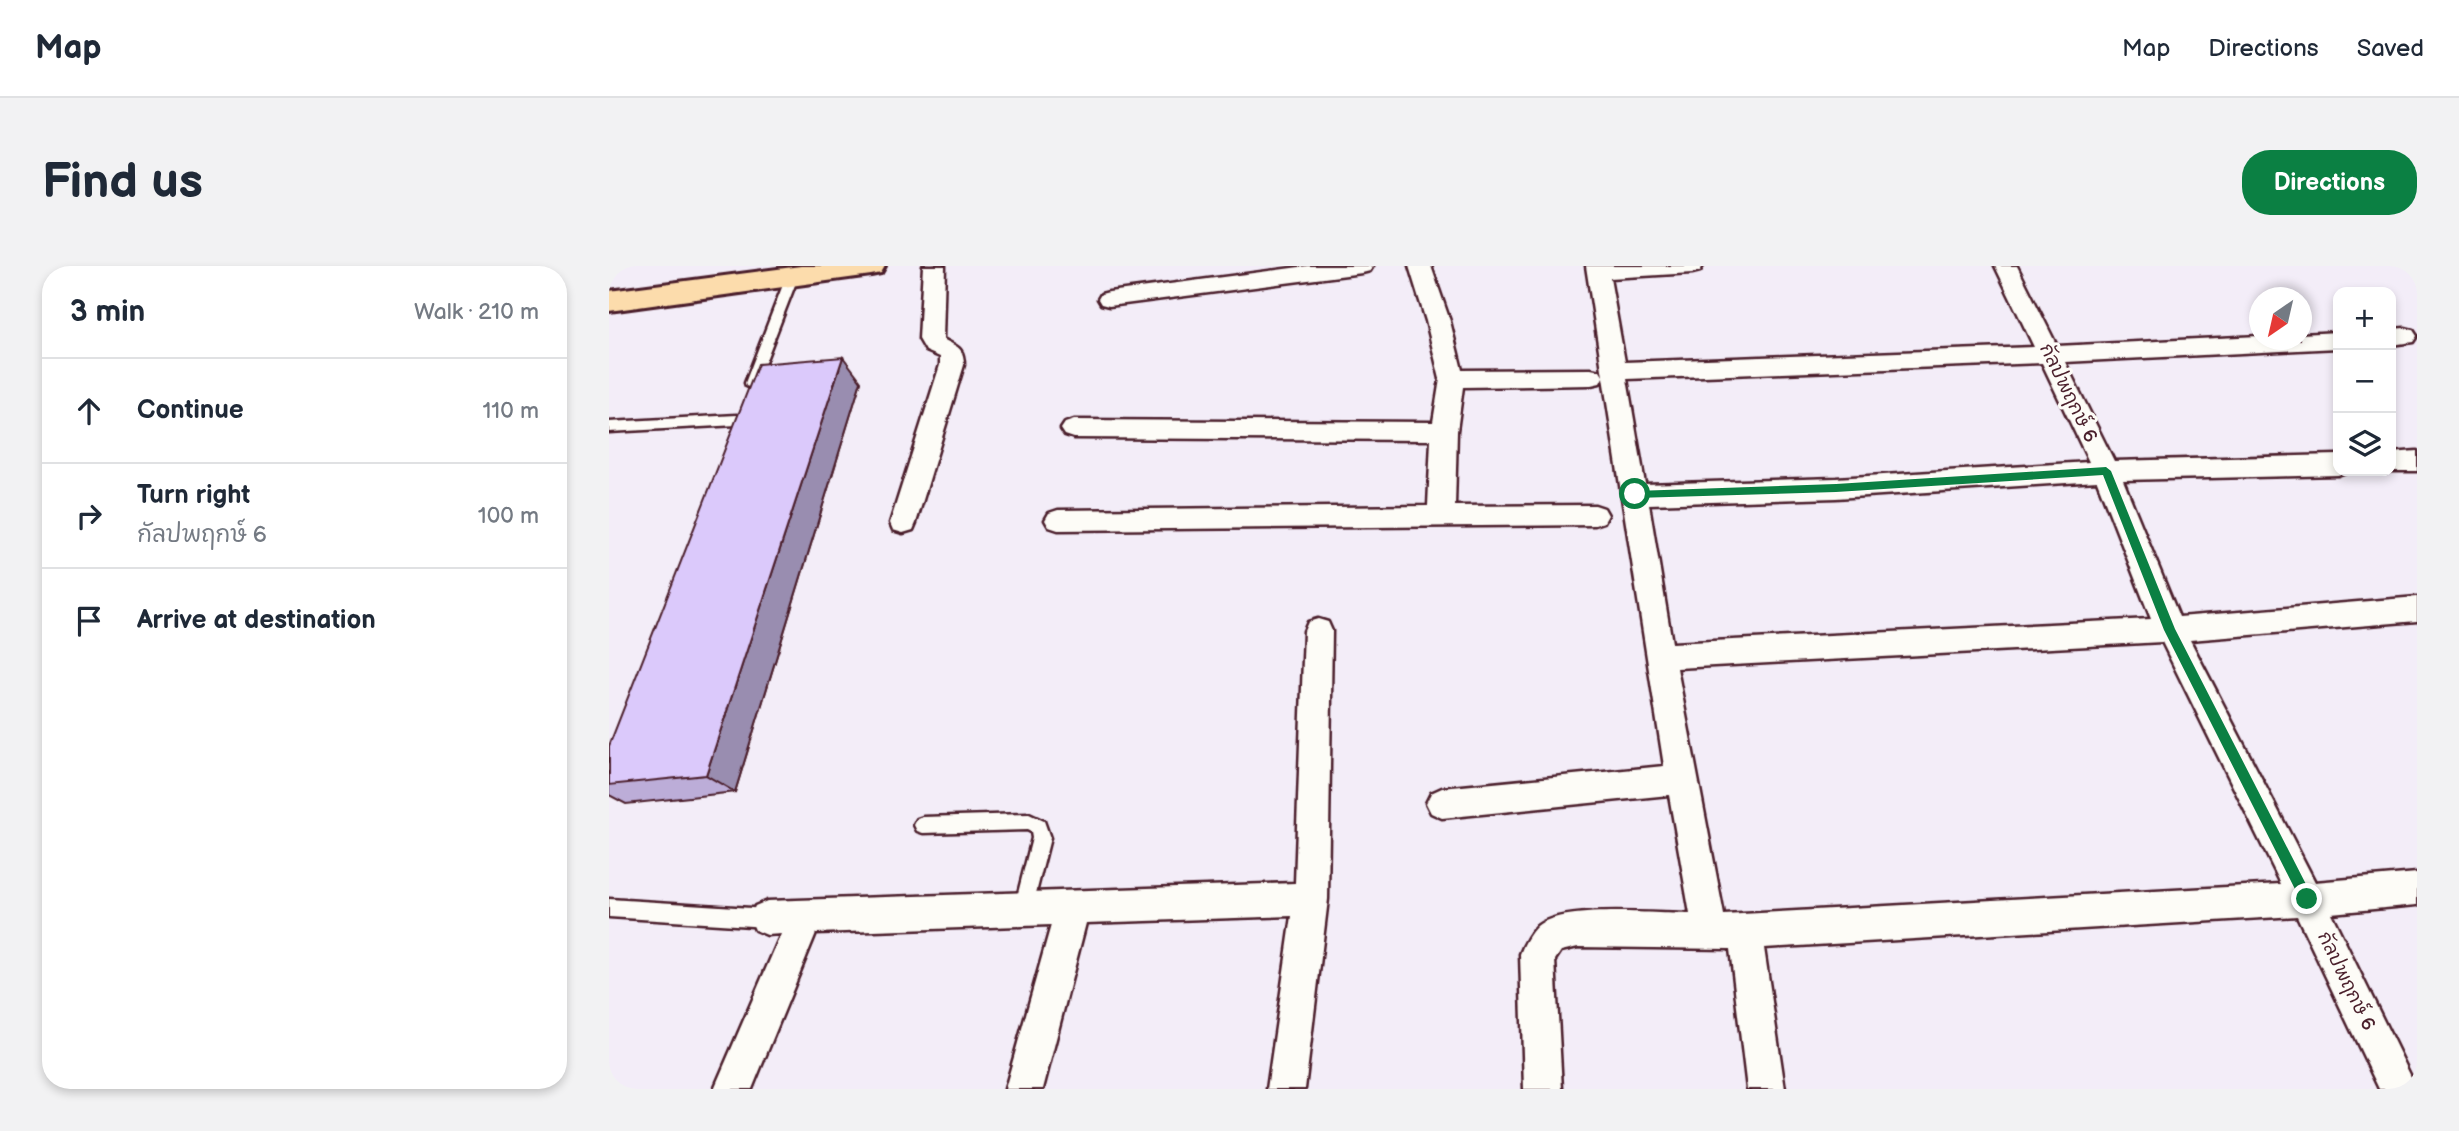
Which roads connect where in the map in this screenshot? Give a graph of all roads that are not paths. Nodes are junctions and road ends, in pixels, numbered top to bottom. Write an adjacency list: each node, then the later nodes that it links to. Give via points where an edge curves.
1 (871, 266): 9 (main road)
2 (935, 266): 28 (street, via 931,339 951,353 952,365)
3 (1362, 266): 11 (street)
4 (1420, 266): 16 (street)
5 (1692, 266): 8 (street)
6 (2005, 266): 14 (street, กัลปพฤกษ์ 6)
7 (696, 267): 10 (main road)
8 (1598, 268): 15 (street)
9 (792, 276): 12 (main road); 17 (lane, via 739,414)
10 (609, 279)
11 (1109, 299)
12 (609, 301)
13 (2333, 340): 14 (street)
14 (2049, 355): 15 (street); 23 (street, กัลปพฤกษ์ 6)
15 (1603, 374): 16 (street); 24 (street)
16 (1453, 379): 19 (street)
17 (609, 427)
18 (1074, 429): 19 (street)
19 (1444, 431): 25 (street)
20 (2417, 461): 21 (street)
21 (2396, 463)
22 (2333, 466): 23 (street)
23 (2106, 471): 24 (street, via 1836,488); 30 (street, กัลปพฤกษ์ 6)
24 (1635, 494): 32 (street)
25 (1441, 514): 26 (street); 27 (street)
26 (1595, 515)
27 (1058, 520)
28 (903, 523)
29 (2417, 609): 30 (street)
30 (2170, 630): 32 (street); 38 (street, กัลปพฤกษ์ 6)
31 (1318, 631): 37 (street)
32 (1660, 656): 33 (street)
33 (1682, 779): 34 (street); 44 (street)
34 (1442, 803)
35 (923, 825): 41 (lane, via 1029,822 1038,827 1041,838)
36 (2417, 889): 38 (street)
37 (1311, 899): 39 (street); 47 (street)
38 (2307, 899): 44 (street); 50 (street, กัลปพฤกษ์ 6)
39 (1073, 907): 41 (street); 46 (street)
40 (609, 908): 42 (lane)
41 (1023, 909): 43 (street)
42 (767, 918): 43 (street)
43 (804, 919): 45 (street)
44 (1728, 932): 48 (street, via 1579,930 1551,937 1537,954); 49 (street)
45 (733, 1089)
46 (1024, 1089)
47 (1286, 1089)
48 (1542, 1089)
49 (1766, 1089)
50 (2398, 1089)

